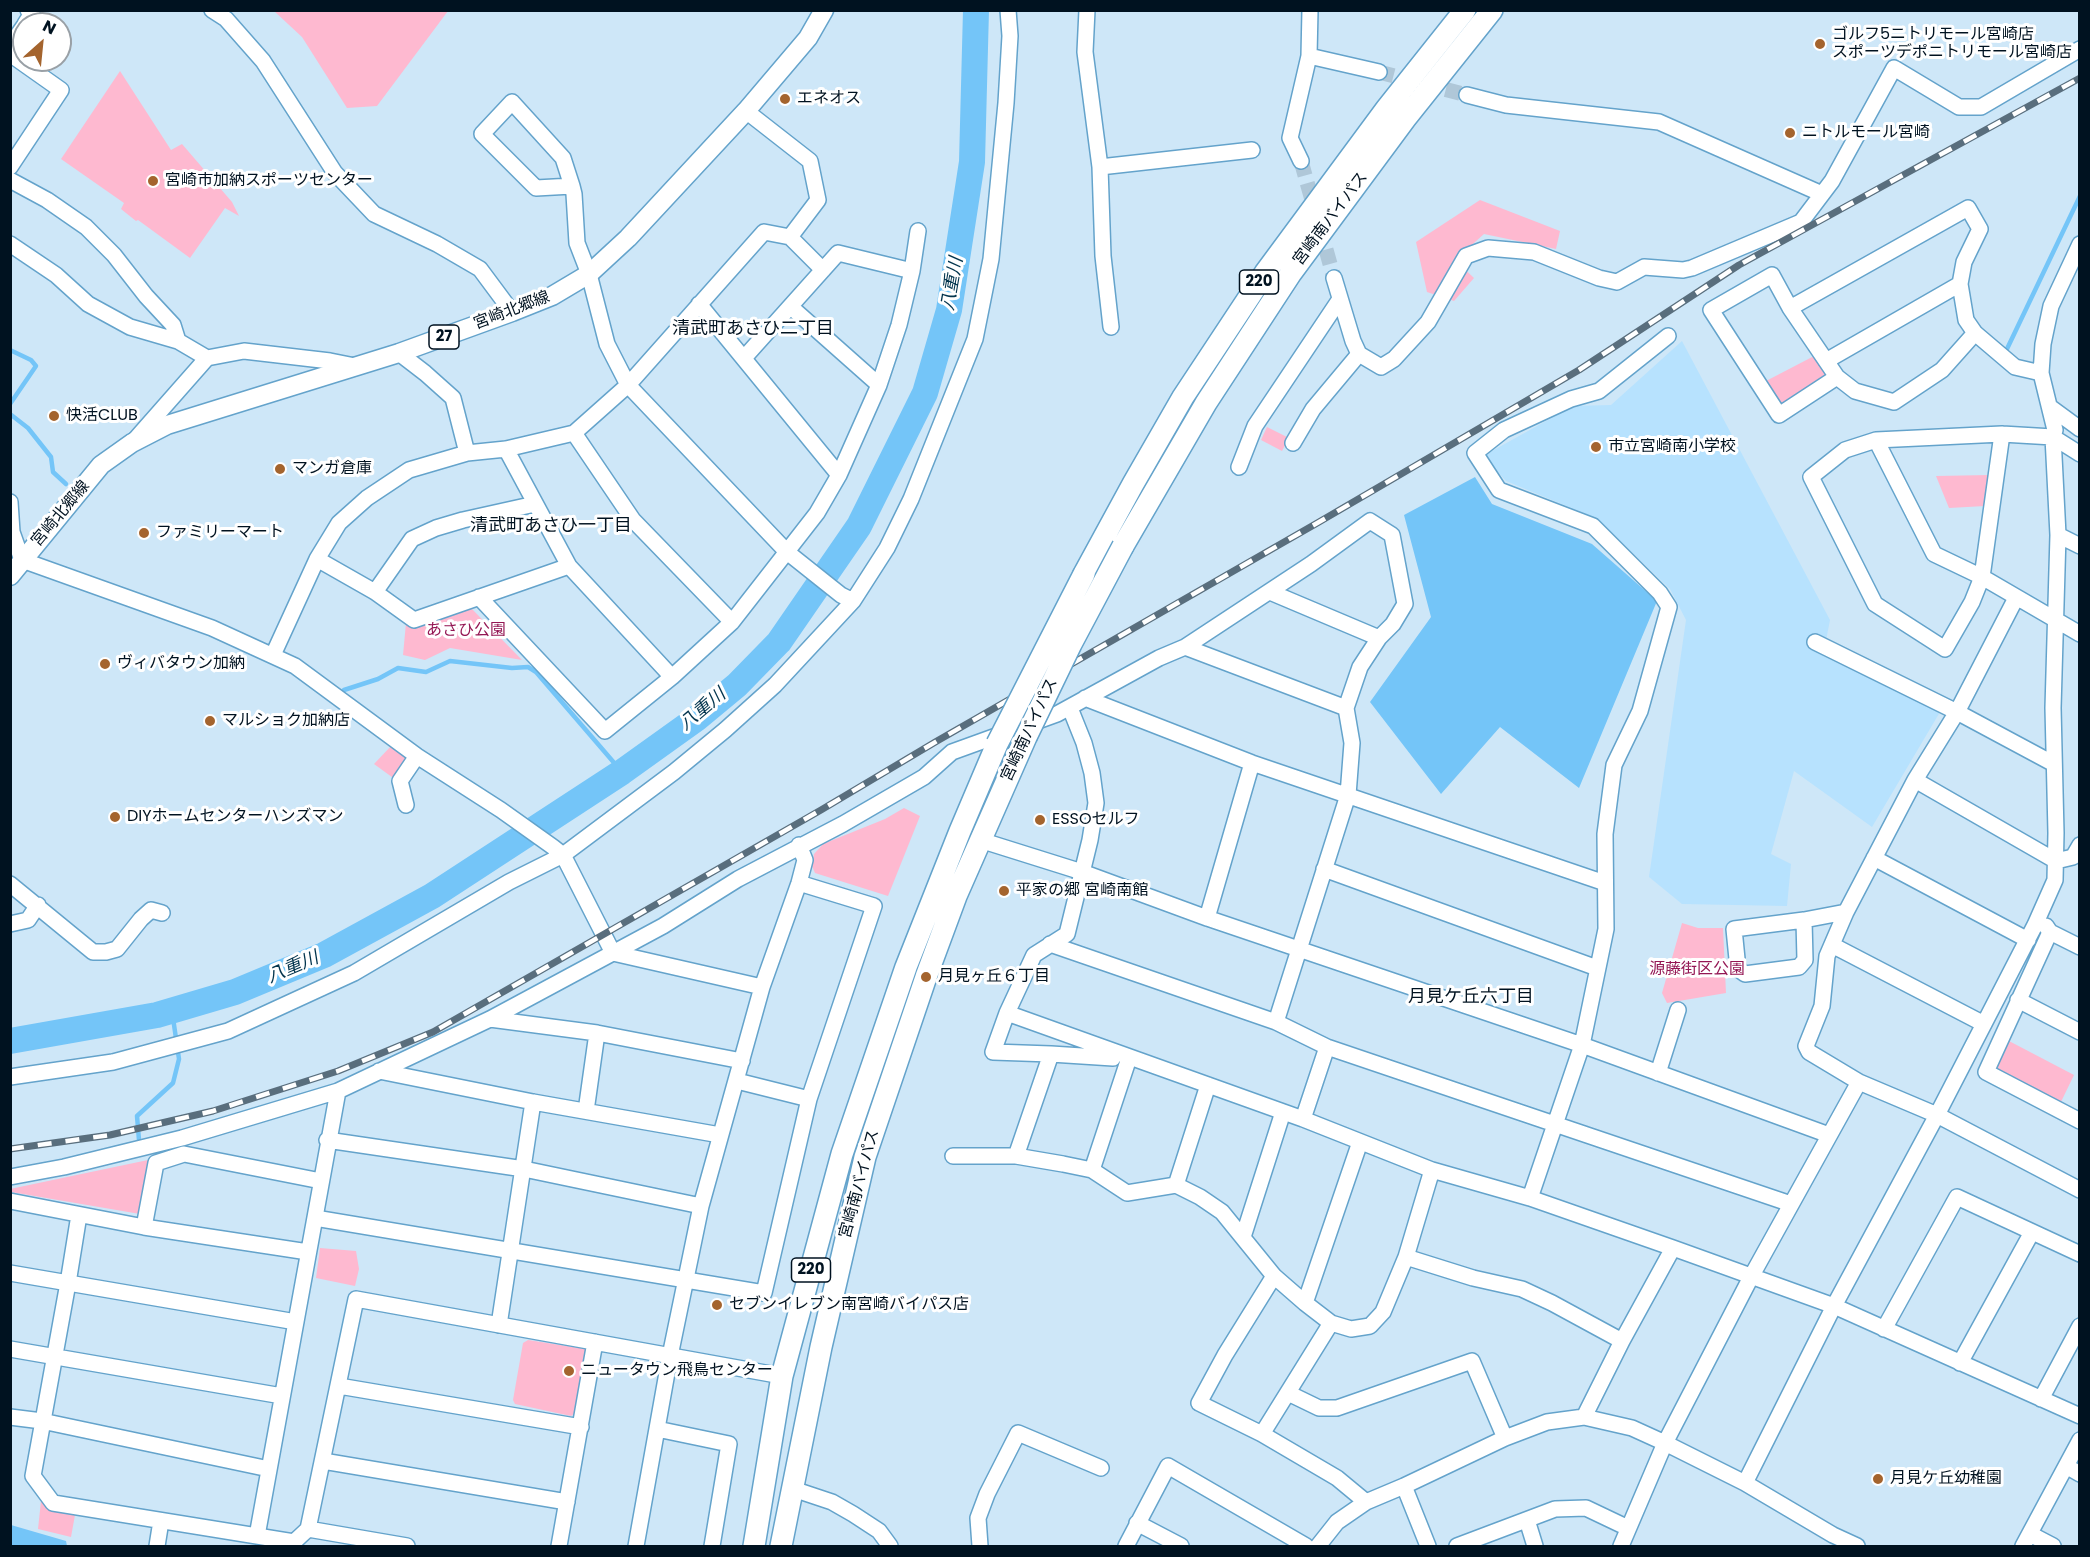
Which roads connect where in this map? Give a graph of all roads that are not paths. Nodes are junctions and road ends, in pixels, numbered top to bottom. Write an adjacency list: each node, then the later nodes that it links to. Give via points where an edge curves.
1 (212, 10): 34 (street, via 226,19 264,61 334,173 374,214 480,269)
2 (824, 10): 13 (main road, 宮崎北郷線 / 27, via 808,38)
3 (1008, 10): 75 (street, via 1006,103 991,259 975,339 911,499 887,548)
4 (1087, 10): 17 (street, via 1085,52)
5 (1310, 10): 10 (street)
6 (1465, 10): 196 (highway, 宮崎南バイパス / 220, bridge, via 1265,273 1183,397 1084,574 997,744 890,1011 842,1155)
7 (1492, 10): 95 (highway, 宮崎南バイパス / 220, bridge, via 1405,118 1291,273 1206,403 1071,644)
8 (2079, 49): 20 (street, via 1981,107 1959,107 1894,68)
9 (10, 54): 16 (street, via 61,90)
10 (1309, 56): 11 (street); 15 (street, via 1290,138)
11 (1379, 72)
12 (1467, 94): 20 (street, via 1506,105 1659,122)
13 (746, 111): 22 (street, via 810,161 818,200); 27 (main road, 宮崎北郷線 / 27, via 628,238)
14 (1252, 150): 17 (street)
15 (1301, 161)
16 (10, 167)
17 (1100, 167): 35 (street, via 1103,256)
18 (10, 180): 38 (street, via 86,227 173,325)
19 (572, 186): 19 (street, via 563,158 512,102 482,134 536,188); 27 (street, via 577,243)
20 (1822, 194): 40 (street, via 1801,222 1692,268 1644,267 1617,282 1534,252 1488,248 1466,256 1428,322 1394,359 1381,367)
21 (918, 231): 26 (street)
22 (790, 237): 25 (street); 31 (street, via 764,232)
23 (10, 244): 38 (street, via 56,274 88,304 130,327)
24 (2079, 244): 45 (street, via 2050,306)
25 (823, 270): 26 (street, via 838,253); 32 (street)
26 (912, 271): 48 (street)
27 (589, 274): 34 (main road, 宮崎北郷線 / 27, via 552,296); 47 (street, via 607,344)
28 (1334, 278): 30 (street)
29 (1960, 284): 33 (street, via 1964,262 1980,229 1968,208); 36 (street, via 1966,320); 43 (street)
30 (1340, 299): 40 (street); 60 (street, via 1256,426)
31 (699, 304): 42 (street); 47 (street)
32 (791, 307): 42 (street); 48 (street)
33 (1790, 308): 43 (street); 46 (street, via 1772,275 1711,310 1779,415)
34 (512, 312): 39 (main road, 宮崎北郷線 / 27)
35 (1111, 327)
36 (1976, 333): 45 (street, via 2015,367); 46 (street, via 1942,370 1894,402 1855,390)
37 (1668, 336): 104 (street, via 1599,391 1571,399 1503,430 1475,453 1499,490 1593,526 1660,593 1669,607 1640,711 1614,765 1605,834)
38 (178, 341): 41 (street)
39 (399, 353): 44 (main road, 宮崎北郷線 / 27); 58 (street, via 453,398)
40 (1359, 354): 56 (street, via 1314,409)
41 (207, 358): 44 (street, via 244,351); 55 (street)
42 (744, 358): 61 (street)
43 (1826, 361): 46 (street)
44 (355, 366): 55 (main road, 宮崎北郷線 / 27, via 167,425)
45 (2041, 373): 49 (street)
46 (1837, 377)
47 (628, 385): 51 (street); 66 (street)
48 (879, 385): 61 (street)
49 (2050, 407): 50 (street); 53 (street)
50 (2079, 429)
51 (574, 433): 57 (street); 78 (street, via 633,520)
52 (2002, 434): 53 (street); 54 (street); 71 (street)
53 (2053, 436): 59 (street); 64 (street)
54 (1876, 440): 71 (street, via 1934,554); 71 (street, via 1845,450 1811,477 1875,604 1945,649)
55 (132, 443): 68 (main road, 宮崎北郷線 / 27, via 101,465)
56 (1293, 443)
57 (506, 449): 58 (street); 63 (street)
58 (467, 453): 67 (street, via 409,470 367,498 339,523)
59 (2079, 454)
60 (1239, 467)
61 (839, 475): 66 (street)
62 (10, 502): 68 (street, via 12,532)
63 (535, 504): 69 (street); 72 (street, via 463,520 412,539)
64 (2058, 535): 65 (street); 77 (street)
65 (2079, 546)
66 (792, 555): 75 (street); 78 (street)
67 (317, 559): 72 (street); 83 (street)
68 (22, 560): 70 (main road, 宮崎北郷線 / 27); 83 (street, via 212,628)
69 (569, 566): 74 (street); 84 (street)
70 (10, 576)
71 (1982, 577): 76 (street)
72 (375, 592): 74 (street, via 414,620)
73 (1270, 592): 80 (street); 80 (street, via 1370,521 1392,535 1405,604); 82 (street)
74 (479, 597): 84 (street, via 605,731)
75 (847, 598): 97 (street, via 775,686 725,730)
76 (2016, 598): 77 (street); 88 (street)
77 (2055, 620): 79 (street); 91 (street)
78 (732, 622): 84 (street)
79 (2079, 634)
80 (1379, 638): 87 (street, via 1360,667)
81 (1815, 642): 88 (street)
82 (1185, 647): 85 (street); 87 (street)
83 (273, 655): 89 (street, via 295,666)
84 (672, 678)
85 (1085, 698): 86 (street); 90 (street)
86 (1070, 708): 96 (street, via 952,752 924,777); 102 (street, via 1084,743 1096,803)
87 (1346, 708): 93 (street, via 1352,743)
88 (1957, 711): 91 (street); 92 (street)
89 (417, 756): 94 (street, via 400,781); 97 (street)
90 (1252, 763): 93 (street); 110 (street)
91 (2054, 764): 100 (street)
92 (1915, 780): 99 (street); 100 (street)
93 (1348, 795): 101 (street); 104 (street)
94 (406, 805)
95 (980, 840): 102 (street); 217 (highway, 宮崎南バイパス / 220, via 926,977 865,1157)
96 (799, 846): 103 (street, via 805,860); 119 (street)
97 (558, 851): 119 (street); 138 (street, via 354,974 228,1031 112,1062)
98 (2077, 855): 100 (street)
99 (1874, 858): 107 (street); 114 (street)
100 (2056, 861): 109 (street, via 2055,880)
101 (1324, 869): 118 (street); 120 (street)
102 (1082, 872): 110 (street); 115 (street, via 1067,934)
103 (799, 883): 121 (street); 143 (street, via 874,906)
104 (1605, 883): 120 (street, via 1606,929)
105 (10, 884): 106 (street)
106 (39, 905): 108 (street, via 93,952 117,949 151,910); 112 (street, via 28,920)
107 (1846, 912): 111 (street); 116 (street)
108 (162, 913)
109 (2040, 915): 113 (street); 114 (street)
110 (1207, 918): 118 (street)
111 (1804, 921): 111 (street, via 1734,929 1738,969 1745,974 1799,967 1805,960)
112 (10, 924)
113 (2050, 932): 117 (street); 122 (street)
114 (2028, 940): 127 (street)
115 (1050, 944): 124 (street, via 1034,955); 126 (street)
116 (1832, 945): 127 (street); 140 (street, via 1827,956 1822,1006 1806,1046 1809,1052)
117 (2079, 947)
118 (1298, 948): 126 (street); 130 (street)
119 (613, 953): 121 (street); 125 (street)
120 (1597, 968): 130 (street)
121 (762, 987): 133 (street)
122 (2018, 1000): 128 (street); 149 (street, via 1986,1072)
123 (1678, 1010): 137 (street)
124 (1007, 1013): 132 (street, via 993,1052); 135 (street)
125 (490, 1019): 129 (street); 136 (street)
126 (1276, 1022): 131 (street)
127 (1984, 1024): 147 (street)
128 (2079, 1032)
129 (597, 1033): 133 (street); 145 (street)
130 (1582, 1045): 137 (street); 150 (street)
131 (1327, 1047): 148 (street); 150 (street)
132 (1051, 1054): 134 (street); 156 (street)
133 (742, 1061): 139 (street)
134 (1128, 1061): 135 (street); 158 (street)
135 (1147, 1064): 141 (street)
136 (379, 1071): 142 (street); 144 (street)
137 (1658, 1072): 152 (street)
138 (10, 1077)
139 (737, 1081): 143 (street); 151 (street)
140 (1859, 1082): 147 (street); 152 (street)
141 (1208, 1085): 146 (street); 162 (street)
142 (338, 1091): 153 (street); 160 (street, via 182,1138)
143 (809, 1099): 181 (street, via 764,1293)
144 (533, 1102): 145 (street); 157 (street)
145 (585, 1111): 151 (street)
146 (1283, 1112): 148 (street); 172 (street)
147 (1937, 1115): 163 (street); 184 (street)
148 (1303, 1119): 154 (street)
149 (2079, 1121)
150 (1555, 1124): 164 (street); 166 (street)
151 (720, 1135): 167 (street)
152 (1829, 1135): 166 (street)
153 (327, 1140): 157 (street); 161 (street)
154 (1360, 1142): 159 (street); 183 (street)
155 (953, 1156): 156 (street)
156 (1016, 1156): 158 (street)
157 (524, 1169): 167 (street); 174 (street)
158 (1092, 1170): 162 (street, via 1127,1193)
159 (1432, 1170): 164 (street); 177 (street)
160 (10, 1177)
161 (321, 1181): 169 (street); 170 (street, via 184,1154 156,1163)
162 (1176, 1185): 172 (street, via 1222,1212)
163 (2079, 1190)
164 (1530, 1198): 173 (street)
165 (10, 1201): 168 (street)
166 (1791, 1204): 180 (street)
167 (701, 1206): 181 (street)
168 (78, 1215): 170 (street); 182 (street)
169 (315, 1218): 174 (street); 175 (street)
170 (144, 1227): 175 (street)
171 (2032, 1232): 176 (street); 189 (street, via 1957,1197); 195 (street)
172 (1243, 1237): 179 (street)
173 (1673, 1248): 180 (street); 190 (street)
174 (510, 1251): 181 (street); 187 (street)
175 (308, 1252): 185 (street)
176 (2079, 1254)
177 (1406, 1257): 186 (street, via 1383,1312 1370,1326 1351,1329); 190 (street, via 1522,1289)
178 (10, 1273): 182 (street)
179 (1274, 1276): 183 (street); 207 (street, via 1199,1403)
180 (1751, 1277): 184 (street); 210 (street)
181 (685, 1278): 193 (street)
182 (69, 1283): 185 (street); 194 (street)
183 (1305, 1303): 186 (street)
184 (1833, 1306): 189 (street); 215 (street)
185 (296, 1322): 199 (street)
186 (1331, 1323): 198 (street)
187 (498, 1325): 191 (street); 197 (street, via 356,1299)
188 (2079, 1326): 200 (street)
189 (1884, 1329): 195 (street)
190 (1622, 1341): 203 (street)
191 (595, 1342): 193 (street); 205 (street)
192 (10, 1349): 194 (street)
193 (670, 1356): 196 (street); 206 (street)
194 (55, 1357): 199 (street); 204 (street)
195 (1960, 1363): 200 (street)
196 (782, 1376): 233 (highway, 宮崎南バイパス / 220)
197 (339, 1386): 205 (street); 211 (street)
198 (1288, 1393): 207 (street); 208 (street, via 1319,1408 1337,1408 1472,1360)
199 (282, 1396): 213 (street)
200 (2041, 1399): 201 (street)
201 (2079, 1416)
202 (10, 1417): 204 (street)
203 (1584, 1417): 208 (street, via 1547,1422); 210 (street, via 1632,1428)
204 (42, 1421): 213 (street); 221 (street, via 33,1476 53,1503)
205 (581, 1427): 218 (street)
206 (657, 1429): 231 (street); 232 (street, via 729,1444)
207 (1262, 1434): 219 (street, via 1337,1478)
208 (1505, 1438): 216 (street)
209 (2079, 1440): 214 (street)
210 (1665, 1443): 215 (street); 223 (street)
211 (323, 1461): 218 (street); 224 (street)
212 (1101, 1468): 236 (street, via 1018,1433 978,1518)
213 (269, 1469): 225 (street)
214 (2073, 1470): 226 (street)
215 (1745, 1483): 227 (street)
216 (1404, 1486): 219 (street); 241 (street)
217 (793, 1489): 234 (highway, 宮崎南バイパス / 220); 235 (street, via 853,1514 879,1531)
218 (567, 1502): 230 (street)
219 (1366, 1502): 240 (street, via 1337,1522)
220 (1527, 1520): 223 (street, via 1555,1509 1586,1508); 242 (street); 243 (street)
221 (161, 1521): 225 (street); 228 (street)
222 (1137, 1523): 237 (street); 238 (street); 239 (street, via 1168,1466)
223 (1628, 1528): 244 (street)
224 (308, 1529): 225 (street, via 294,1542); 229 (street)
225 (257, 1536)
226 (2026, 1540): 246 (street)
227 (1830, 1541): 245 (street)
228 (157, 1546)
229 (407, 1546)
230 (559, 1546)
231 (636, 1546)
232 (712, 1546)
233 (754, 1546)
234 (781, 1546)
235 (890, 1546)
236 (980, 1546)
237 (1126, 1546)
238 (1181, 1546)
239 (1306, 1546)
240 (1318, 1546)
241 (1428, 1546)
242 (1456, 1546)
243 (1535, 1546)
244 (1621, 1546)
245 (1857, 1546)
246 (2053, 1546)

